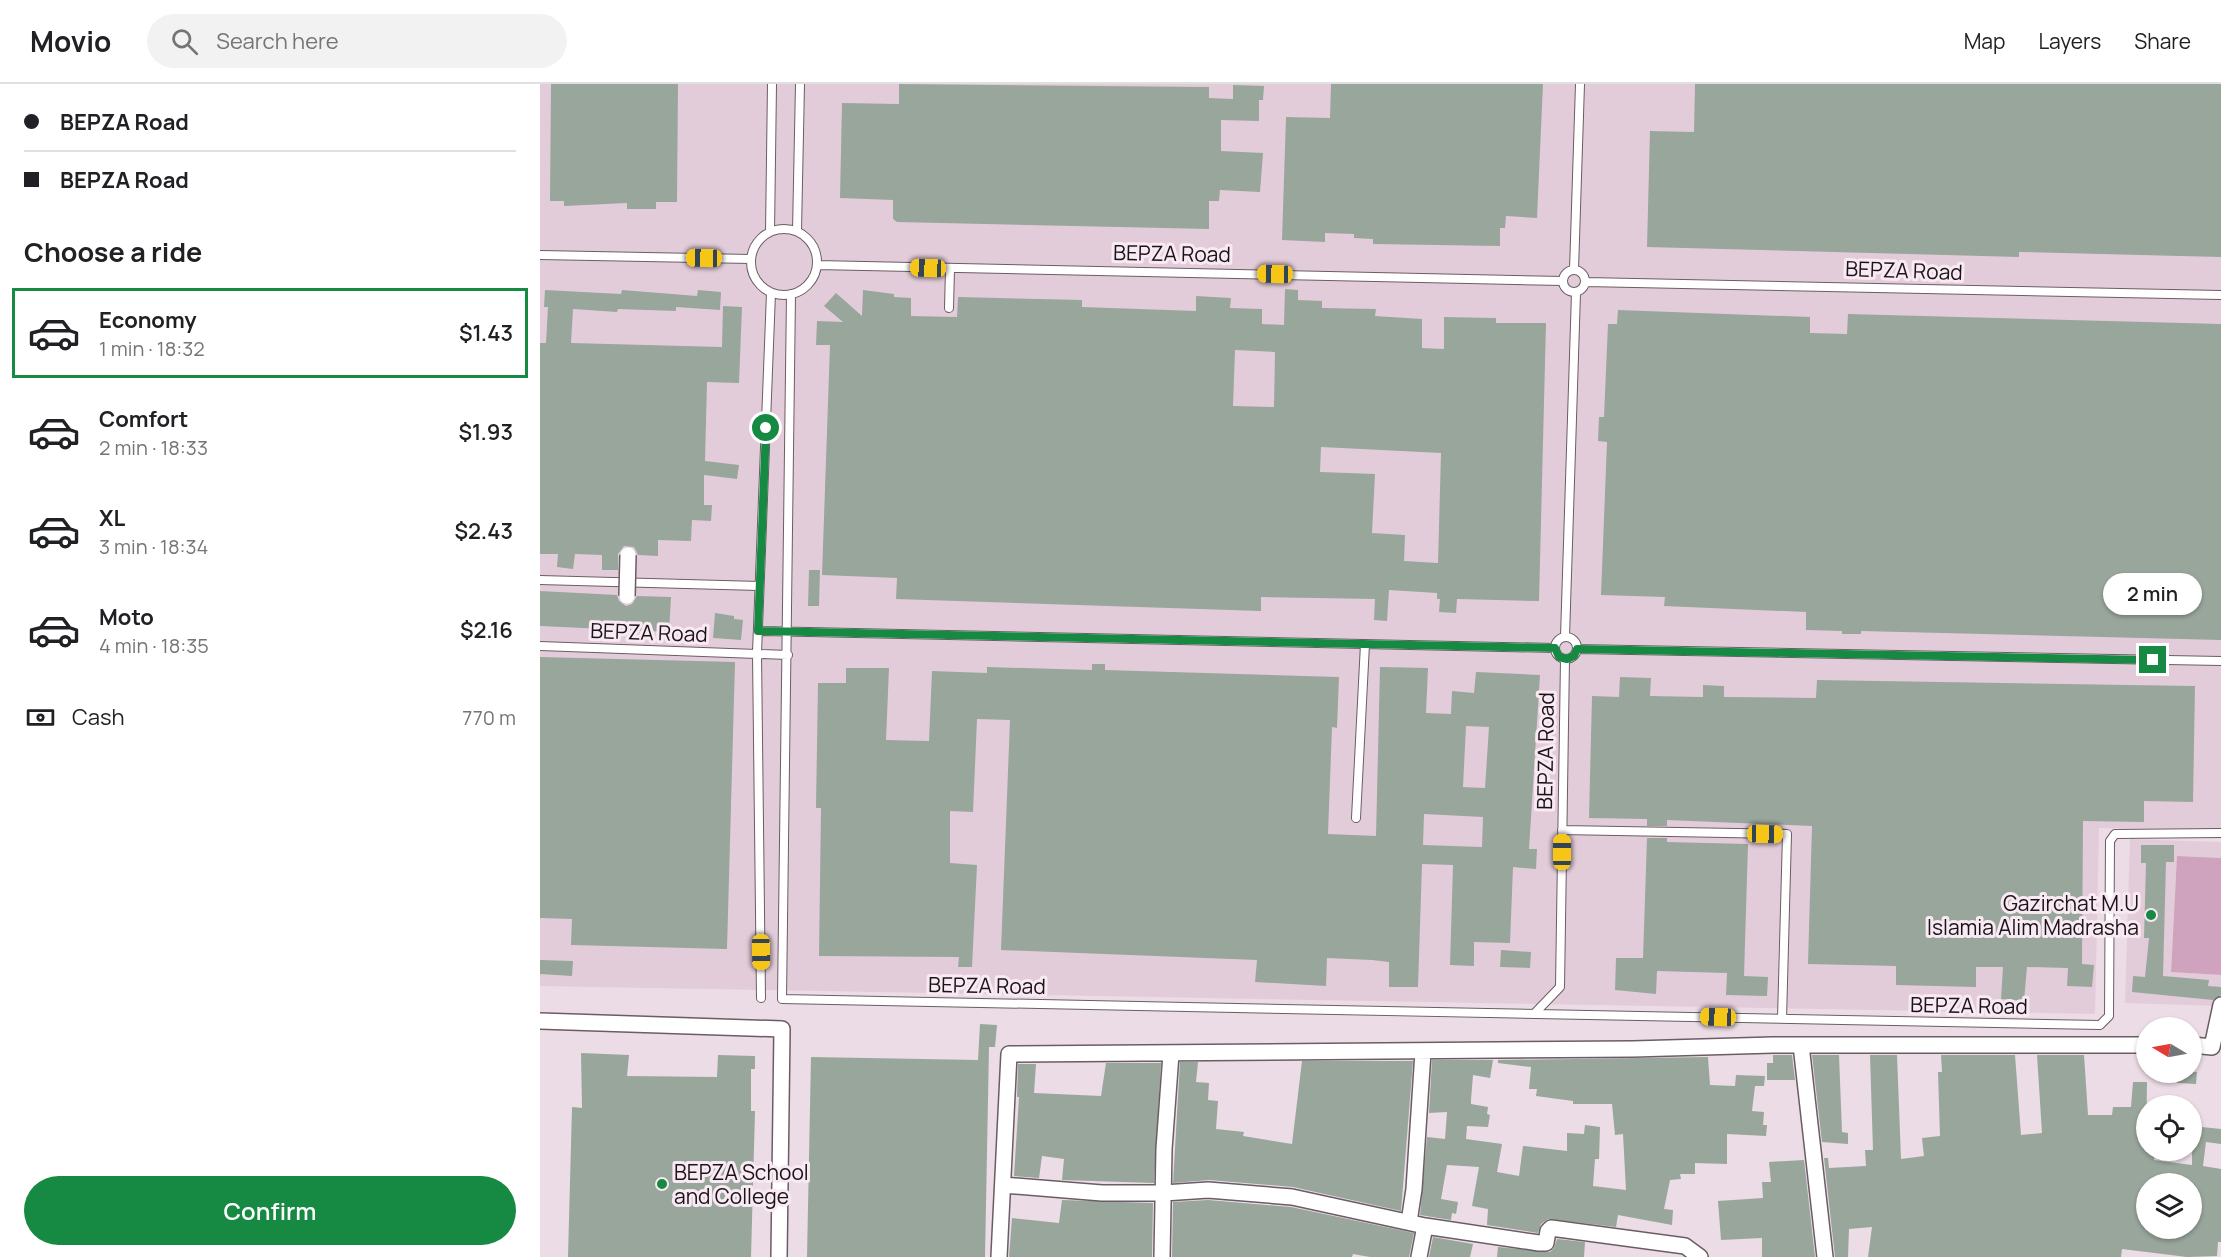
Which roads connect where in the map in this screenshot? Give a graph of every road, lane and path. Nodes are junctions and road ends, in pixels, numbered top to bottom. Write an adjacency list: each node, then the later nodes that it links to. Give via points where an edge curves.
1 (772, 84): 5 (lane)
2 (800, 84): 4 (lane)
3 (1580, 84): 10 (lane)
4 (797, 231): 5 (lane); 8 (lane, via 812,245)
5 (770, 232): 7 (lane, via 755,246)
6 (540, 255): 7 (lane)
7 (751, 259): 13 (lane, via 755,279)
8 (817, 265): 9 (lane, BEPZA Road); 15 (lane, via 809,284)
9 (950, 268): 11 (lane, BEPZA Road); 17 (lane)
10 (1575, 270): 11 (lane, via 1566,274); 12 (lane, via 1583,274)
11 (1563, 281): 14 (lane, via 1568,291)
12 (1586, 282): 14 (lane); 16 (lane, BEPZA Road)
13 (771, 293): 15 (lane); 20 (lane)
14 (1576, 293): 24 (lane)
15 (791, 294): 23 (lane, BEPZA Road)
16 (2221, 295)
17 (949, 308)
18 (628, 555): 21 (street, bridge)
19 (540, 579): 20 (lane)
20 (759, 586): 22 (lane)
21 (627, 596)
22 (758, 631): 23 (lane); 29 (lane)
23 (788, 632): 25 (lane); 30 (lane, BEPZA Road)
24 (1565, 637): 27 (lane, via 1558,640); 28 (lane, via 1575,641)
25 (1365, 644): 27 (lane); 33 (lane)
26 (540, 646): 29 (lane, BEPZA Road)
27 (1555, 648): 31 (lane)
28 (1577, 649): 31 (lane, via 1574,656); 32 (lane)
29 (757, 653): 30 (lane, BEPZA Road); 36 (lane)
30 (788, 655): 38 (lane, BEPZA Road, via 782,999)
31 (1565, 659): 34 (lane, BEPZA Road)
32 (2221, 662)
33 (1356, 818)
34 (1562, 830): 38 (lane, BEPZA Road, via 1560,987); 39 (lane, via 1787,834)
35 (2221, 832): 39 (lane, BEPZA Road, via 2115,834 2110,841 2109,1016 2100,1025)
36 (761, 998)
37 (2221, 1005): 44 (street)
38 (1535, 1013): 39 (lane, BEPZA Road)
39 (1782, 1018)
40 (540, 1022): 51 (street, via 782,1029)
41 (1801, 1045): 42 (street); 45 (street); 56 (street)
42 (2136, 1045)
43 (2202, 1046): 44 (street)
44 (2217, 1048)
45 (1423, 1052): 46 (street); 49 (street)
46 (1171, 1054): 47 (street, via 1009,1054); 48 (street)
47 (1003, 1185): 48 (street, via 1102,1193); 52 (street)
48 (1164, 1193): 49 (street, via 1208,1190 1292,1197); 53 (street)
49 (1409, 1222): 50 (street)
50 (1425, 1226): 54 (street); 55 (street, via 1539,1243 1546,1243 1551,1228 1685,1246)
51 (779, 1257)
52 (999, 1257)
53 (1162, 1257)
54 (1419, 1257)
55 (1700, 1257)
56 (1825, 1257)

